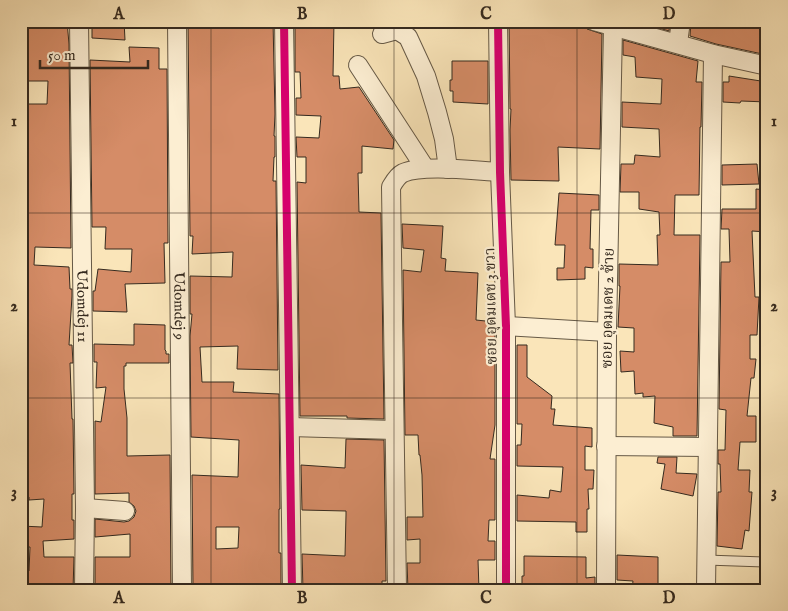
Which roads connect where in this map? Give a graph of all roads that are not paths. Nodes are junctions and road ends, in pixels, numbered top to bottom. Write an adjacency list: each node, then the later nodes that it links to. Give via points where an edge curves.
1 (79, 21): 22 (street, Udomdej 11)
2 (177, 21): 27 (street, Udomdej 9)
3 (284, 21): 18 (street)
4 (498, 21): 15 (street, ซอย อุดมเดช 3 ขวา)
5 (594, 21): 7 (street)
6 (681, 21): 9 (street)
7 (613, 27): 9 (street); 17 (street, ซอย อุดมเดช 2 ซ้าย)
8 (382, 34): 14 (street, via 397,30 408,37 426,76 437,112)
9 (678, 43): 10 (street)
10 (714, 54): 12 (street); 21 (street)
11 (358, 65): 13 (street)
12 (767, 66)
13 (425, 168): 14 (street); 19 (street, via 405,172 391,188)
14 (448, 170): 15 (street)
15 (500, 172): 16 (street, ซอย อุดมเดช 3 ขวา)
16 (506, 326): 17 (street); 30 (street, ซอย อุดมเดช 3 ขวา)
17 (607, 332): 20 (street, ซอย อุดมเดช 2 ซ้าย)
18 (290, 427): 19 (street); 28 (street)
19 (394, 430): 29 (street)
20 (606, 446): 21 (street); 31 (street, ซอย อุดมเดช 2 ซ้าย)
21 (707, 447): 24 (street)
22 (84, 508): 23 (street); 26 (street, Udomdej 11)
23 (125, 511)
24 (706, 560): 25 (lane); 32 (street)
25 (767, 562)
26 (84, 590)
27 (182, 590)
28 (292, 590)
29 (397, 590)
30 (506, 590)
31 (606, 590)
32 (706, 590)

